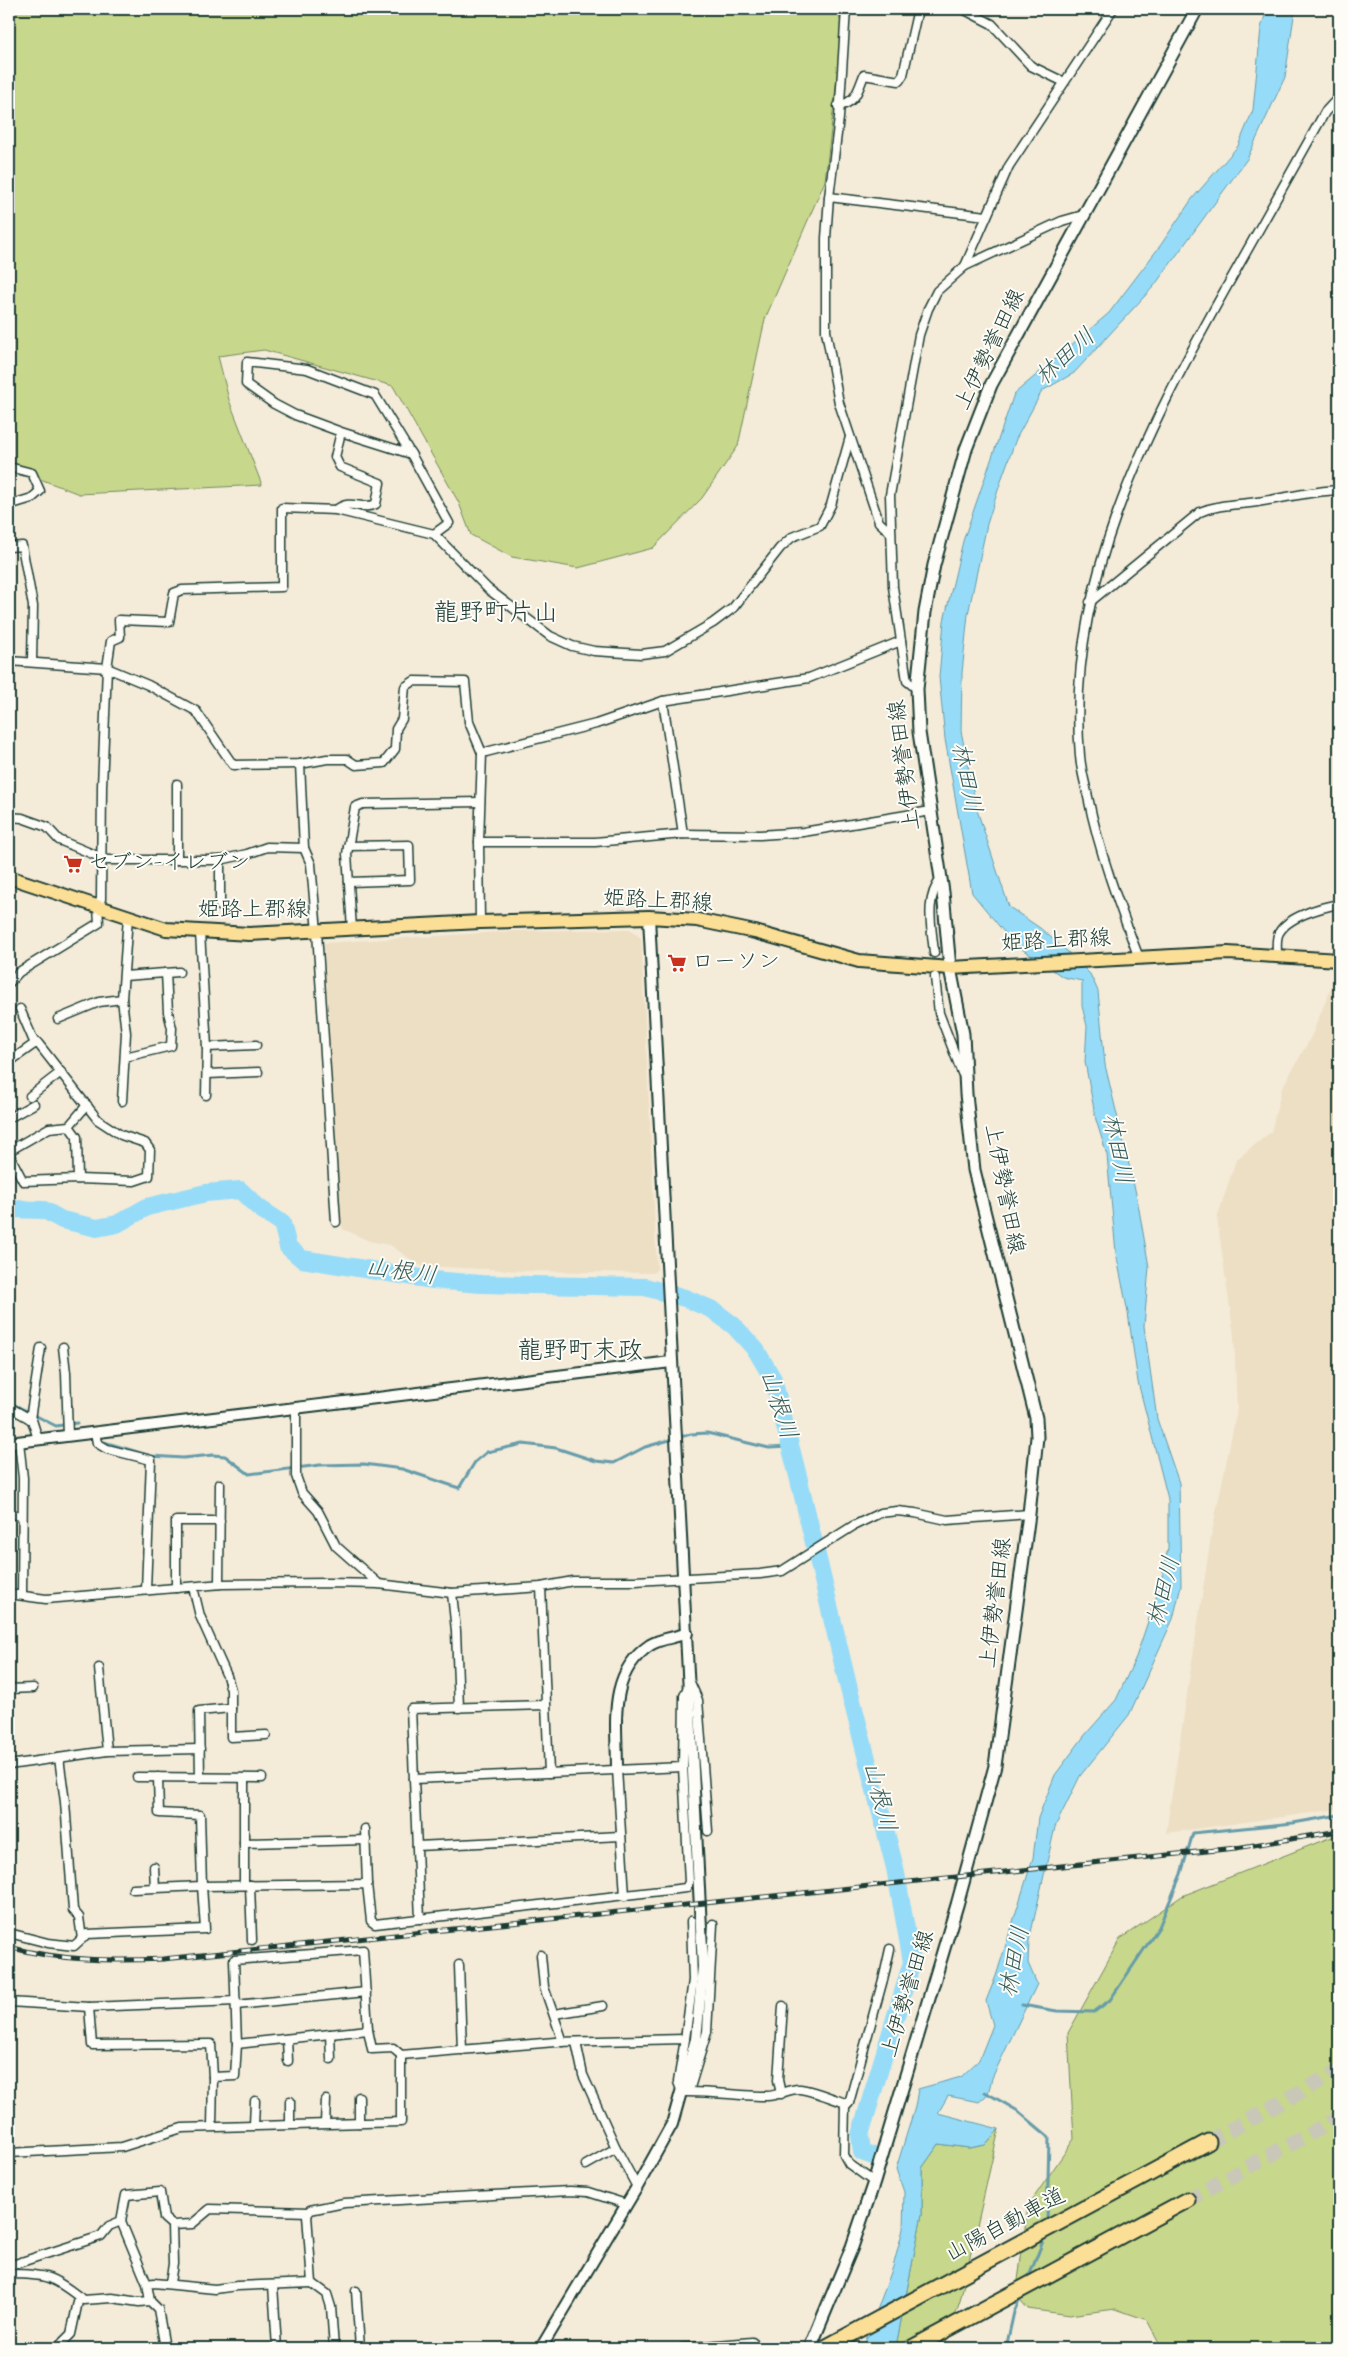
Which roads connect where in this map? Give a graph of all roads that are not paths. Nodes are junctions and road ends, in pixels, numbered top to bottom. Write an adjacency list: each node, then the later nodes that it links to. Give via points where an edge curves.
1 (846, 9): 8 (street)
2 (918, 9): 8 (street, via 899,81 864,75 856,96 849,104)
3 (964, 9): 6 (street, via 992,24 1031,66)
4 (1113, 9): 6 (street)
5 (1197, 9): 10 (main road, 上伊勢誉田線)
6 (1064, 82): 11 (street, via 1009,166)
7 (1339, 97): 23 (street, via 1325,112 1181,369 1120,507)
8 (838, 106): 9 (street)
9 (829, 197): 11 (street); 14 (street, via 826,331 839,403)
10 (1083, 215): 12 (street, via 1062,221); 28 (main road, 上伊勢誉田線, via 992,385 966,449 929,593)
11 (986, 216): 12 (street)
12 (965, 266): 20 (street, via 937,291 918,335 890,495)
13 (341, 432): 15 (street); 15 (street, via 295,415 246,384 247,362 308,370 375,396); 19 (street, via 335,457 340,466 376,480 381,487 376,504 351,503)
14 (850, 437): 20 (street, via 878,522); 21 (street, via 831,505 820,526 792,537 780,548 733,608 665,651 641,654 594,651 550,636 488,589)
15 (411, 454): 21 (street, via 449,523)
16 (9, 467): 18 (street, via 32,473 40,491 32,498)
17 (1339, 490): 23 (street, via 1216,505 1200,512)
18 (9, 505)
19 (336, 510): 21 (street); 27 (street, via 282,508 282,588 182,590 174,593 169,622 119,620 120,637 111,641)
20 (891, 533): 24 (street, via 893,588)
21 (434, 534)
22 (9, 548): 26 (street, via 22,546 33,606)
23 (1090, 602): 57 (street, via 1081,654 1080,759 1096,834)
24 (901, 641): 28 (street, via 907,682); 29 (street, via 809,678)
25 (9, 661): 26 (street)
26 (32, 662): 27 (street)
27 (107, 668): 31 (street, via 148,685 196,711 233,765); 40 (street)
28 (917, 689): 34 (main road, 上伊勢誉田線, via 919,732)
29 (663, 701): 30 (street, via 596,724); 36 (street)
30 (482, 753): 31 (street, via 469,722 464,682 414,680 405,688 395,749 384,763 356,765 347,758); 33 (street)
31 (300, 764): 39 (street)
32 (177, 784): 41 (street)
33 (480, 802): 37 (street); 38 (street, via 363,804 355,807)
34 (931, 811): 36 (street, via 804,832); 44 (main road, 上伊勢誉田線)
35 (9, 817): 40 (street, via 47,827 59,840)
36 (683, 834): 37 (street, via 595,842)
37 (479, 842): 51 (street)
38 (348, 846): 45 (street); 45 (street, via 410,845 410,880)
39 (304, 848): 42 (street, via 267,847); 54 (street, via 311,864)
40 (100, 856): 41 (street, via 107,860); 48 (street, via 102,899)
41 (177, 860): 42 (street)
42 (220, 860): 47 (street)
43 (9, 877): 48 (main road, 姫路上郡線)
44 (941, 879): 55 (street, via 931,900); 59 (main road, 上伊勢誉田線)
45 (349, 882): 52 (street)
46 (1339, 904): 56 (street, via 1321,907 1284,925 1278,936)
47 (220, 906)
48 (98, 907): 50 (main road, 姫路上郡線); 64 (street, via 99,923 19,972)
49 (649, 917): 51 (main road, 姫路上郡線); 59 (main road, 姫路上郡線, via 697,920 755,932 859,962); 90 (street)
50 (128, 918): 53 (main road, 姫路上郡線, via 166,929); 62 (street)
51 (480, 922): 52 (main road, 姫路上郡線)
52 (352, 930): 54 (main road, 姫路上郡線)
53 (200, 932): 54 (main road, 姫路上郡線); 70 (street)
54 (317, 932): 87 (street)
55 (934, 953)
56 (1277, 955): 57 (main road, 姫路上郡線, via 1228,953); 58 (main road, 姫路上郡線)
57 (1139, 958): 59 (main road, 姫路上郡線)
58 (1339, 960)
59 (950, 968): 76 (main road, 上伊勢誉田線, via 963,1034)
60 (179, 972): 61 (street)
61 (166, 973): 62 (street); 71 (street, via 171,1046)
62 (124, 976): 65 (street)
63 (935, 978): 76 (street, via 939,1013)
64 (9, 983)
65 (122, 999): 67 (street, via 99,1002); 71 (street)
66 (20, 1009): 68 (street)
67 (58, 1019)
68 (35, 1044): 72 (street); 73 (street, via 37,1042)
69 (256, 1045): 70 (street)
70 (207, 1047): 75 (street)
71 (125, 1057): 79 (street)
72 (9, 1062)
73 (61, 1072): 78 (street); 81 (street)
74 (258, 1072): 75 (street)
75 (207, 1074): 77 (street)
76 (965, 1082): 100 (main road, 上伊勢誉田線, via 974,1170 1036,1418)
77 (206, 1095)
78 (30, 1096)
79 (122, 1101)
80 (34, 1104): 82 (street)
81 (87, 1105): 83 (street); 86 (street, via 109,1129 145,1142 150,1150 149,1176 134,1181)
82 (9, 1118)
83 (69, 1126): 84 (street, via 49,1128); 86 (street, via 77,1138)
84 (9, 1151)
85 (9, 1154): 86 (street, via 23,1181)
86 (78, 1179)
87 (336, 1222)
88 (63, 1347): 95 (street)
89 (41, 1348): 93 (street)
90 (671, 1362): 92 (street); 103 (street)
91 (9, 1407): 93 (street)
92 (296, 1408): 94 (street); 105 (street, via 296,1476 302,1493 318,1511 336,1546)
93 (30, 1419): 96 (street)
94 (94, 1432): 95 (street); 109 (street, via 97,1443 150,1460)
95 (68, 1436): 96 (street)
96 (38, 1439): 97 (street)
97 (14, 1442): 101 (street, via 23,1478)
98 (220, 1484): 102 (street)
99 (9, 1514): 101 (street)
100 (1029, 1514): 103 (street, via 947,1520 897,1511 880,1513 853,1526 782,1571); 192 (main road, 上伊勢誉田線, via 995,1766)
101 (22, 1516): 112 (street)
102 (220, 1522): 104 (street); 107 (street, via 176,1521)
103 (683, 1577): 106 (street, via 635,1581 573,1580); 113 (street)
104 (219, 1584): 105 (street); 108 (street)
105 (379, 1584): 110 (street)
106 (541, 1587): 110 (street); 118 (street)
107 (176, 1588): 108 (street); 109 (street)
108 (193, 1588): 119 (street, via 200,1616 227,1676)
109 (146, 1590): 112 (street, via 46,1599)
110 (452, 1593): 120 (street)
111 (9, 1594): 112 (street)
112 (22, 1595)
113 (687, 1633): 115 (street); 127 (street, via 652,1644 627,1670 618,1689)
114 (99, 1668): 123 (street)
115 (690, 1682): 126 (street, via 684,1696); 136 (street, via 698,1700); 176 (street, via 703,1967 696,2039)
116 (33, 1688): 117 (street)
117 (9, 1689)
118 (545, 1705): 120 (street); 128 (street)
119 (231, 1708): 121 (street, via 231,1737); 122 (street, via 199,1711)
120 (459, 1708): 134 (street, via 410,1709)
121 (266, 1735)
122 (200, 1749): 123 (street); 131 (street)
123 (106, 1751): 124 (street)
124 (59, 1758): 125 (street); 152 (street, via 66,1802 73,1910 79,1917)
125 (9, 1765)
126 (683, 1766): 127 (street); 147 (street, via 689,1882 686,1888)
127 (617, 1769): 128 (street); 137 (street)
128 (549, 1773): 134 (street)
129 (137, 1777): 130 (street)
130 (158, 1777): 131 (street); 144 (street, via 159,1813 200,1815)
131 (200, 1778): 132 (street)
132 (244, 1778): 133 (street); 139 (street)
133 (262, 1778)
134 (414, 1779): 140 (street)
135 (365, 1828): 138 (street)
136 (708, 1831)
137 (621, 1836): 140 (street); 147 (street)
138 (366, 1840): 139 (street); 142 (street)
139 (244, 1843): 143 (street)
140 (417, 1846): 148 (street)
141 (154, 1867): 145 (street)
142 (368, 1884): 143 (street); 148 (street, via 371,1921 375,1924)
143 (247, 1885): 144 (street); 153 (street)
144 (202, 1886): 145 (street); 152 (street, via 205,1929 87,1934)
145 (155, 1888): 146 (street)
146 (133, 1889)
147 (625, 1896): 148 (street)
148 (420, 1919)
149 (690, 1921): 167 (street, via 693,1980)
150 (714, 1924): 176 (street, via 707,2032)
151 (9, 1932): 152 (street, via 48,1943 74,1946)
152 (82, 1939)
153 (252, 1940)
154 (890, 1949): 182 (street, via 849,2103)
155 (541, 1955): 163 (street, via 544,1987)
156 (460, 1965): 171 (street)
157 (366, 1992): 159 (street); 159 (street, via 363,1950 234,1960); 164 (street)
158 (9, 2002): 162 (street)
159 (236, 2003): 162 (street); 170 (street)
160 (603, 2006): 163 (street)
161 (783, 2006): 177 (street, via 778,2080)
162 (89, 2007): 175 (street, via 92,2045 211,2044)
163 (554, 2014): 168 (street)
164 (368, 2030): 165 (street); 172 (street, via 372,2049 393,2048)
165 (330, 2034): 166 (street); 173 (street)
166 (287, 2039): 170 (street); 174 (street)
167 (685, 2039): 169 (street); 176 (street, via 678,2082)
168 (563, 2042): 169 (street); 171 (street)
169 (576, 2042): 189 (street, via 583,2075)
170 (237, 2044): 175 (street, via 235,2076)
171 (462, 2050): 172 (street)
172 (401, 2055): 183 (street, via 401,2122)
173 (332, 2059)
174 (288, 2061)
175 (213, 2077): 187 (street)
176 (686, 2092): 177 (street); 193 (street)
177 (782, 2094): 182 (street, via 791,2089 801,2089 845,2103)
178 (359, 2097): 183 (street)
179 (326, 2100): 185 (street)
180 (290, 2101): 184 (street)
181 (255, 2102): 186 (street)
182 (845, 2106): 192 (street, via 844,2155 849,2164)
183 (359, 2123): 185 (street)
184 (290, 2124): 185 (street); 186 (street)
185 (326, 2124)
186 (254, 2125): 187 (street)
187 (212, 2126): 190 (street, via 182,2128 122,2147)
188 (1208, 2142): 217 (highway, 山陽自動車道)
189 (616, 2148): 191 (street); 193 (street)
190 (9, 2153)
191 (586, 2165)
192 (874, 2182): 216 (main road, 上伊勢誉田線, via 852,2247)
193 (637, 2187): 195 (street)
194 (1187, 2200): 218 (highway)
195 (626, 2204): 196 (street, via 588,2192 558,2190 344,2203); 213 (street)
196 (309, 2212): 198 (street, via 210,2209 192,2224); 202 (street, via 306,2215)
197 (121, 2221): 198 (street, via 126,2195 160,2192 164,2218); 199 (street, via 108,2226 101,2236); 203 (street)
198 (172, 2225): 201 (street)
199 (9, 2266)
200 (9, 2274): 206 (street, via 39,2274 58,2280)
201 (170, 2283): 203 (street); 204 (street, via 215,2289)
202 (312, 2283): 204 (street); 211 (street, via 329,2300)
203 (147, 2284): 207 (street)
204 (273, 2285): 210 (street)
205 (356, 2291): 212 (street)
206 (79, 2297): 207 (street, via 83,2300); 208 (street, via 71,2334)
207 (150, 2301): 209 (street, via 158,2309)
208 (57, 2348)
209 (166, 2348)
210 (276, 2348)
211 (334, 2348)
212 (360, 2348)
213 (541, 2348)
214 (682, 2348): 215 (street, via 752,2342)
215 (759, 2348)
216 (810, 2348)
217 (825, 2348)
218 (912, 2348)

